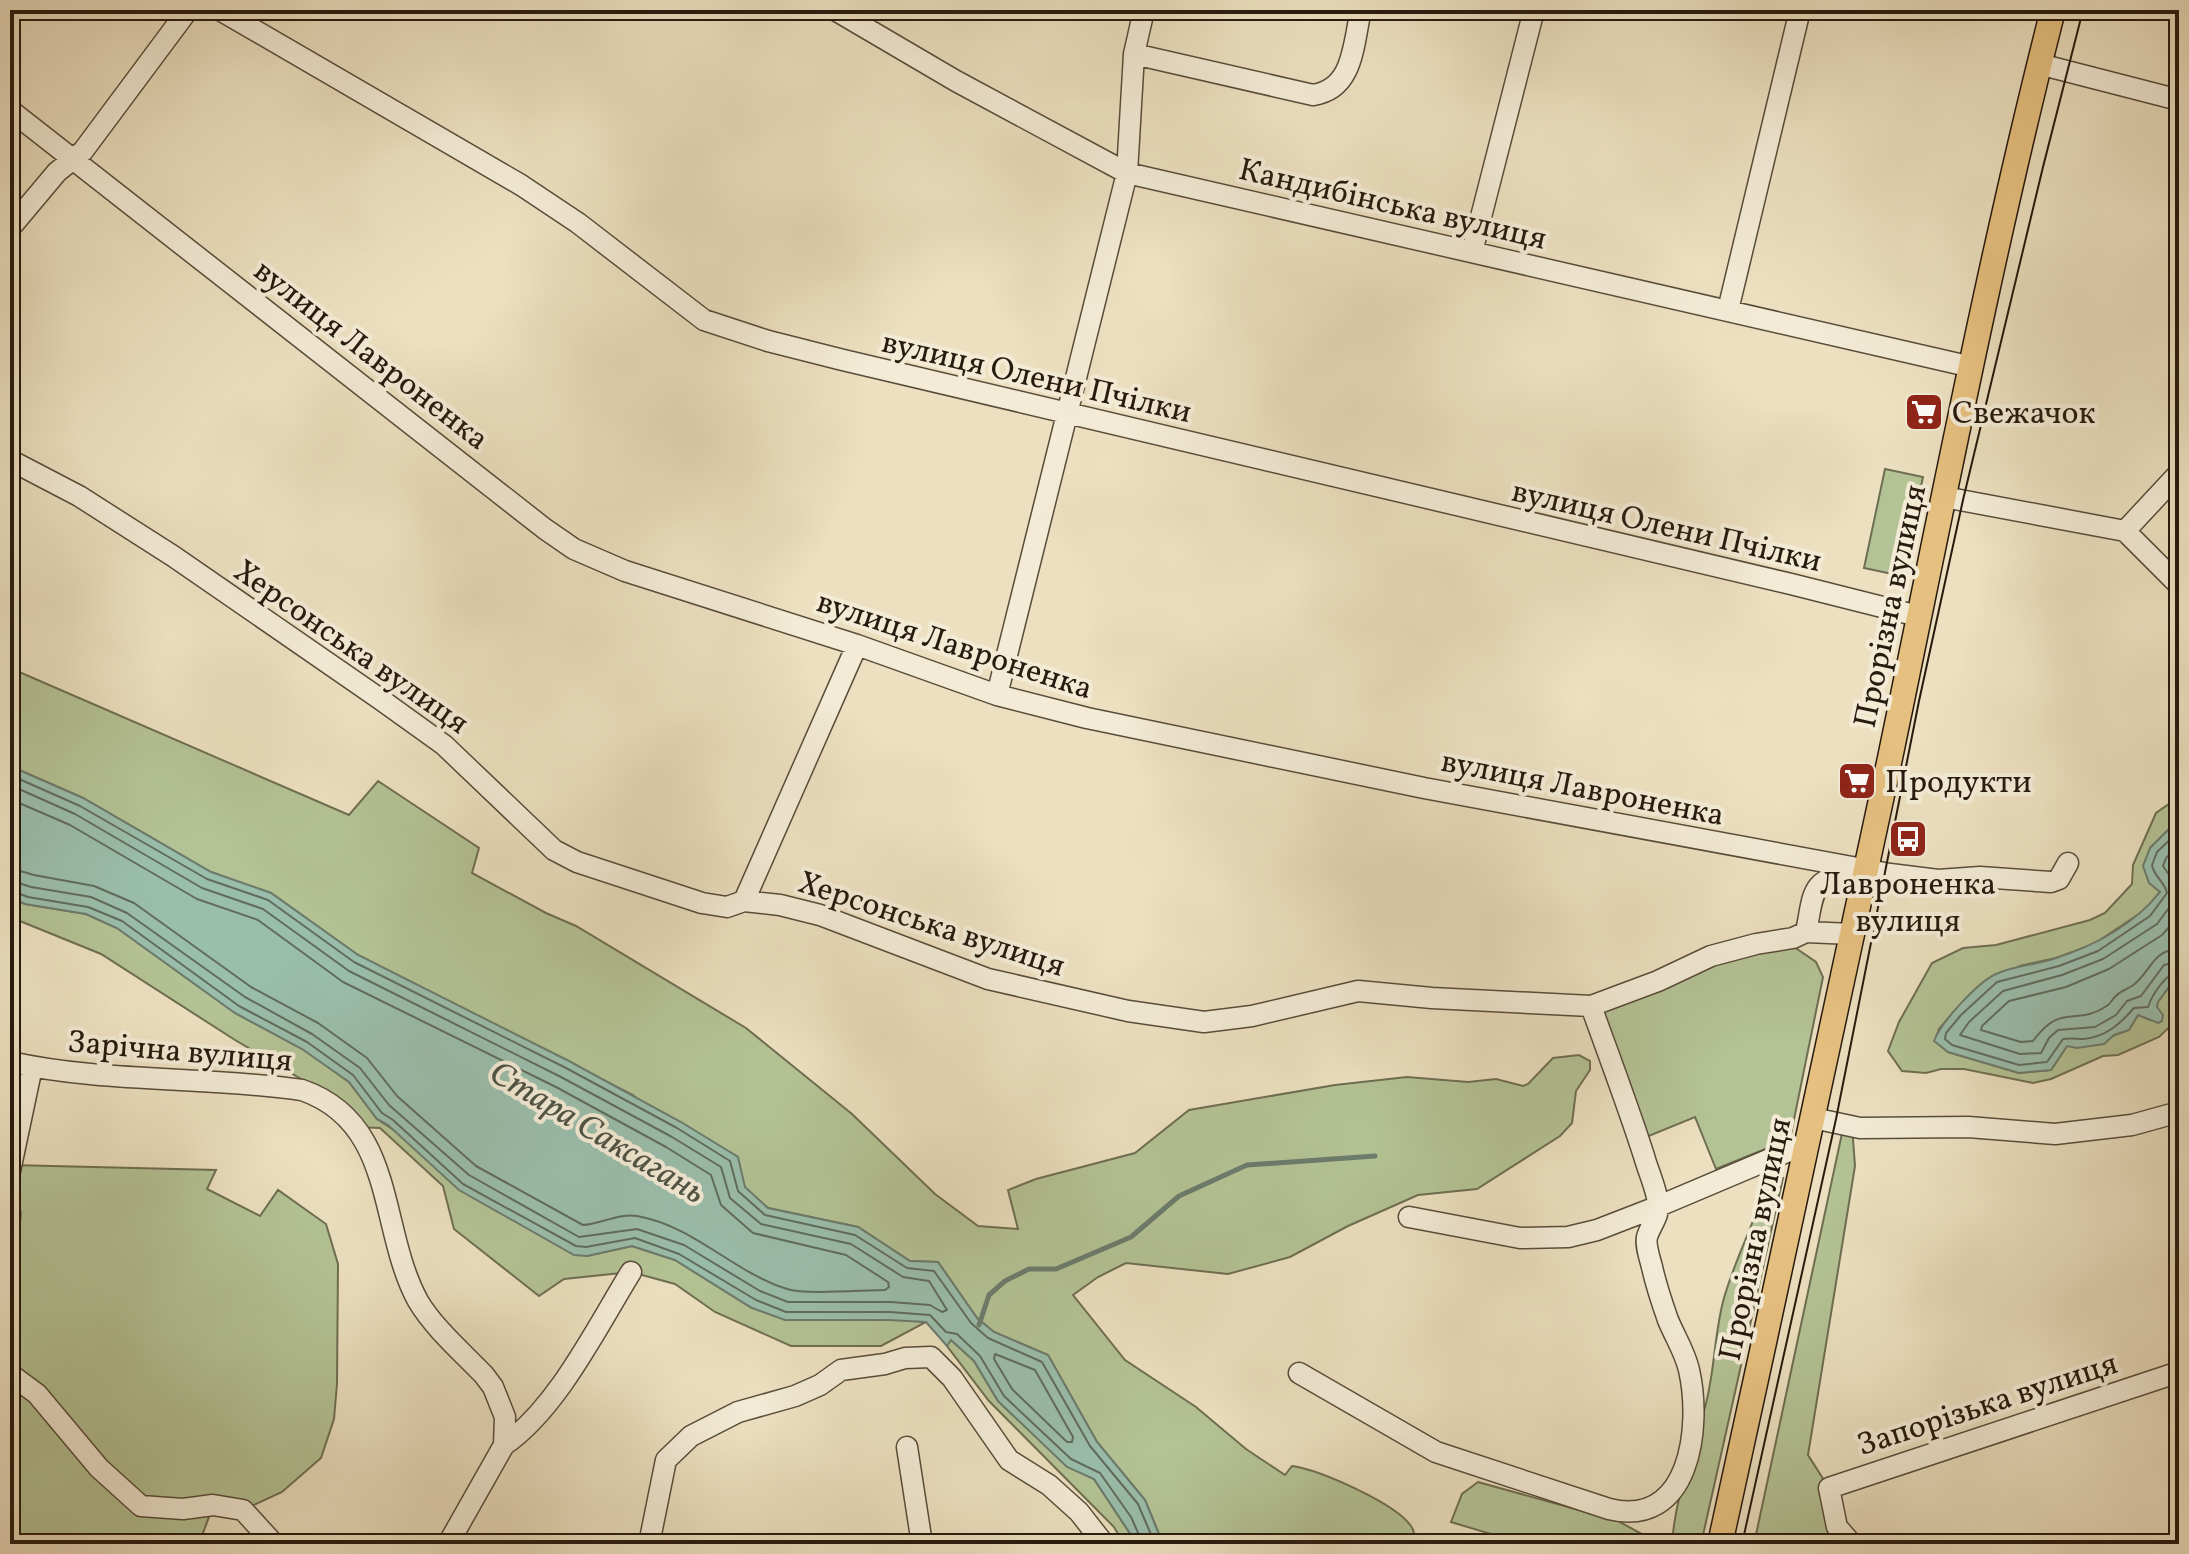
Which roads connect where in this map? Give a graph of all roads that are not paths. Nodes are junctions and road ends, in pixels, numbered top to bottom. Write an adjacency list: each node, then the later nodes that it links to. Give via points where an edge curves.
1 (188, 10): 13 (street)
2 (220, 10): 19 (street, вулиця Олени Пчілки, via 521,185 704,320 768,341)
3 (835, 10): 14 (street, Кандибінська вулиця)
4 (1144, 10): 9 (street)
5 (1361, 10): 9 (street, via 1345,77 1326,93 1313,95)
6 (1534, 10): 16 (street)
7 (1800, 10): 17 (street)
8 (2053, 10): 10 (main road, Прорізна вулиця)
9 (1134, 54): 14 (street)
10 (2039, 64): 11 (street); 18 (main road, Прорізна вулиця)
11 (2179, 100)
12 (10, 110): 13 (street, вулиця Лавроненка)
13 (74, 158): 15 (street); 26 (street, вулиця Лавроненка, via 574,549 625,571)
14 (1127, 173): 16 (street, Кандибінська вулиця); 19 (street)
15 (10, 228)
16 (1472, 252): 17 (street, Кандибінська вулиця)
17 (1728, 310): 18 (street, Кандибінська вулиця)
18 (1972, 367): 22 (main road, Прорізна вулиця)
19 (1068, 414): 25 (street, вулиця Олени Пчілки); 27 (street)
20 (10, 460): 30 (street, Херсонська вулиця, via 173,556 393,708 444,745 554,850 702,903 727,907)
21 (2179, 473): 23 (street)
22 (1944, 497): 23 (street); 25 (main road, Прорізна вулиця)
23 (2125, 531): 24 (street)
24 (2179, 585)
25 (1918, 616): 29 (main road, Прорізна вулиця)
26 (857, 645): 27 (street, вулиця Лавроненка); 30 (street)
27 (997, 695): 29 (street, вулиця Лавроненка, via 1424,788)
28 (2068, 863): 29 (street, вулиця Лавроненка, via 2051,882 1938,880)
29 (1866, 872): 31 (street, via 1824,880 1814,890); 32 (main road, Прорізна вулиця)
30 (744, 901): 33 (street, Херсонська вулиця, via 820,915 988,979 1168,1019 1204,1022 1252,1016 1358,991)
31 (1806, 932): 32 (street, Херсонська вулиця); 33 (street, Херсонська вулиця, via 1711,956)
32 (1852, 934): 37 (main road, Прорізна вулиця)
33 (1591, 1006): 40 (street)
34 (10, 1062): 35 (street, Зарічна вулиця)
35 (32, 1067): 39 (street); 46 (street, Зарічна вулиця, via 290,1089 338,1108 364,1138 420,1304 493,1387 505,1417)
36 (2179, 1112): 37 (street, via 2132,1125 2055,1134 1968,1127 1860,1128)
37 (1813, 1118): 38 (main road, Прорізна вулиця)
38 (1808, 1143): 40 (street); 53 (main road, Прорізна вулиця)
39 (10, 1171)
40 (1659, 1206): 41 (street, via 1597,1230 1548,1239); 44 (street, via 1646,1239 1669,1322 1689,1369 1693,1417 1677,1487 1658,1505 1620,1512 1436,1452)
41 (1409, 1217)
42 (631, 1272): 46 (street, via 557,1391 522,1433)
43 (2179, 1372): 54 (street, Запорізька вулиця, via 1829,1488 1837,1527)
44 (1299, 1373)
45 (10, 1374): 48 (street, via 37,1394 99,1468 141,1506 243,1510)
46 (504, 1445): 49 (street)
47 (907, 1447): 51 (street)
48 (274, 1544)
49 (448, 1544)
50 (649, 1544): 52 (street, via 666,1460 691,1436 738,1412 820,1385 841,1370 931,1357 952,1378 1009,1460 1049,1485)
51 (922, 1544)
52 (1104, 1544)
53 (1720, 1544)
54 (1852, 1544)

